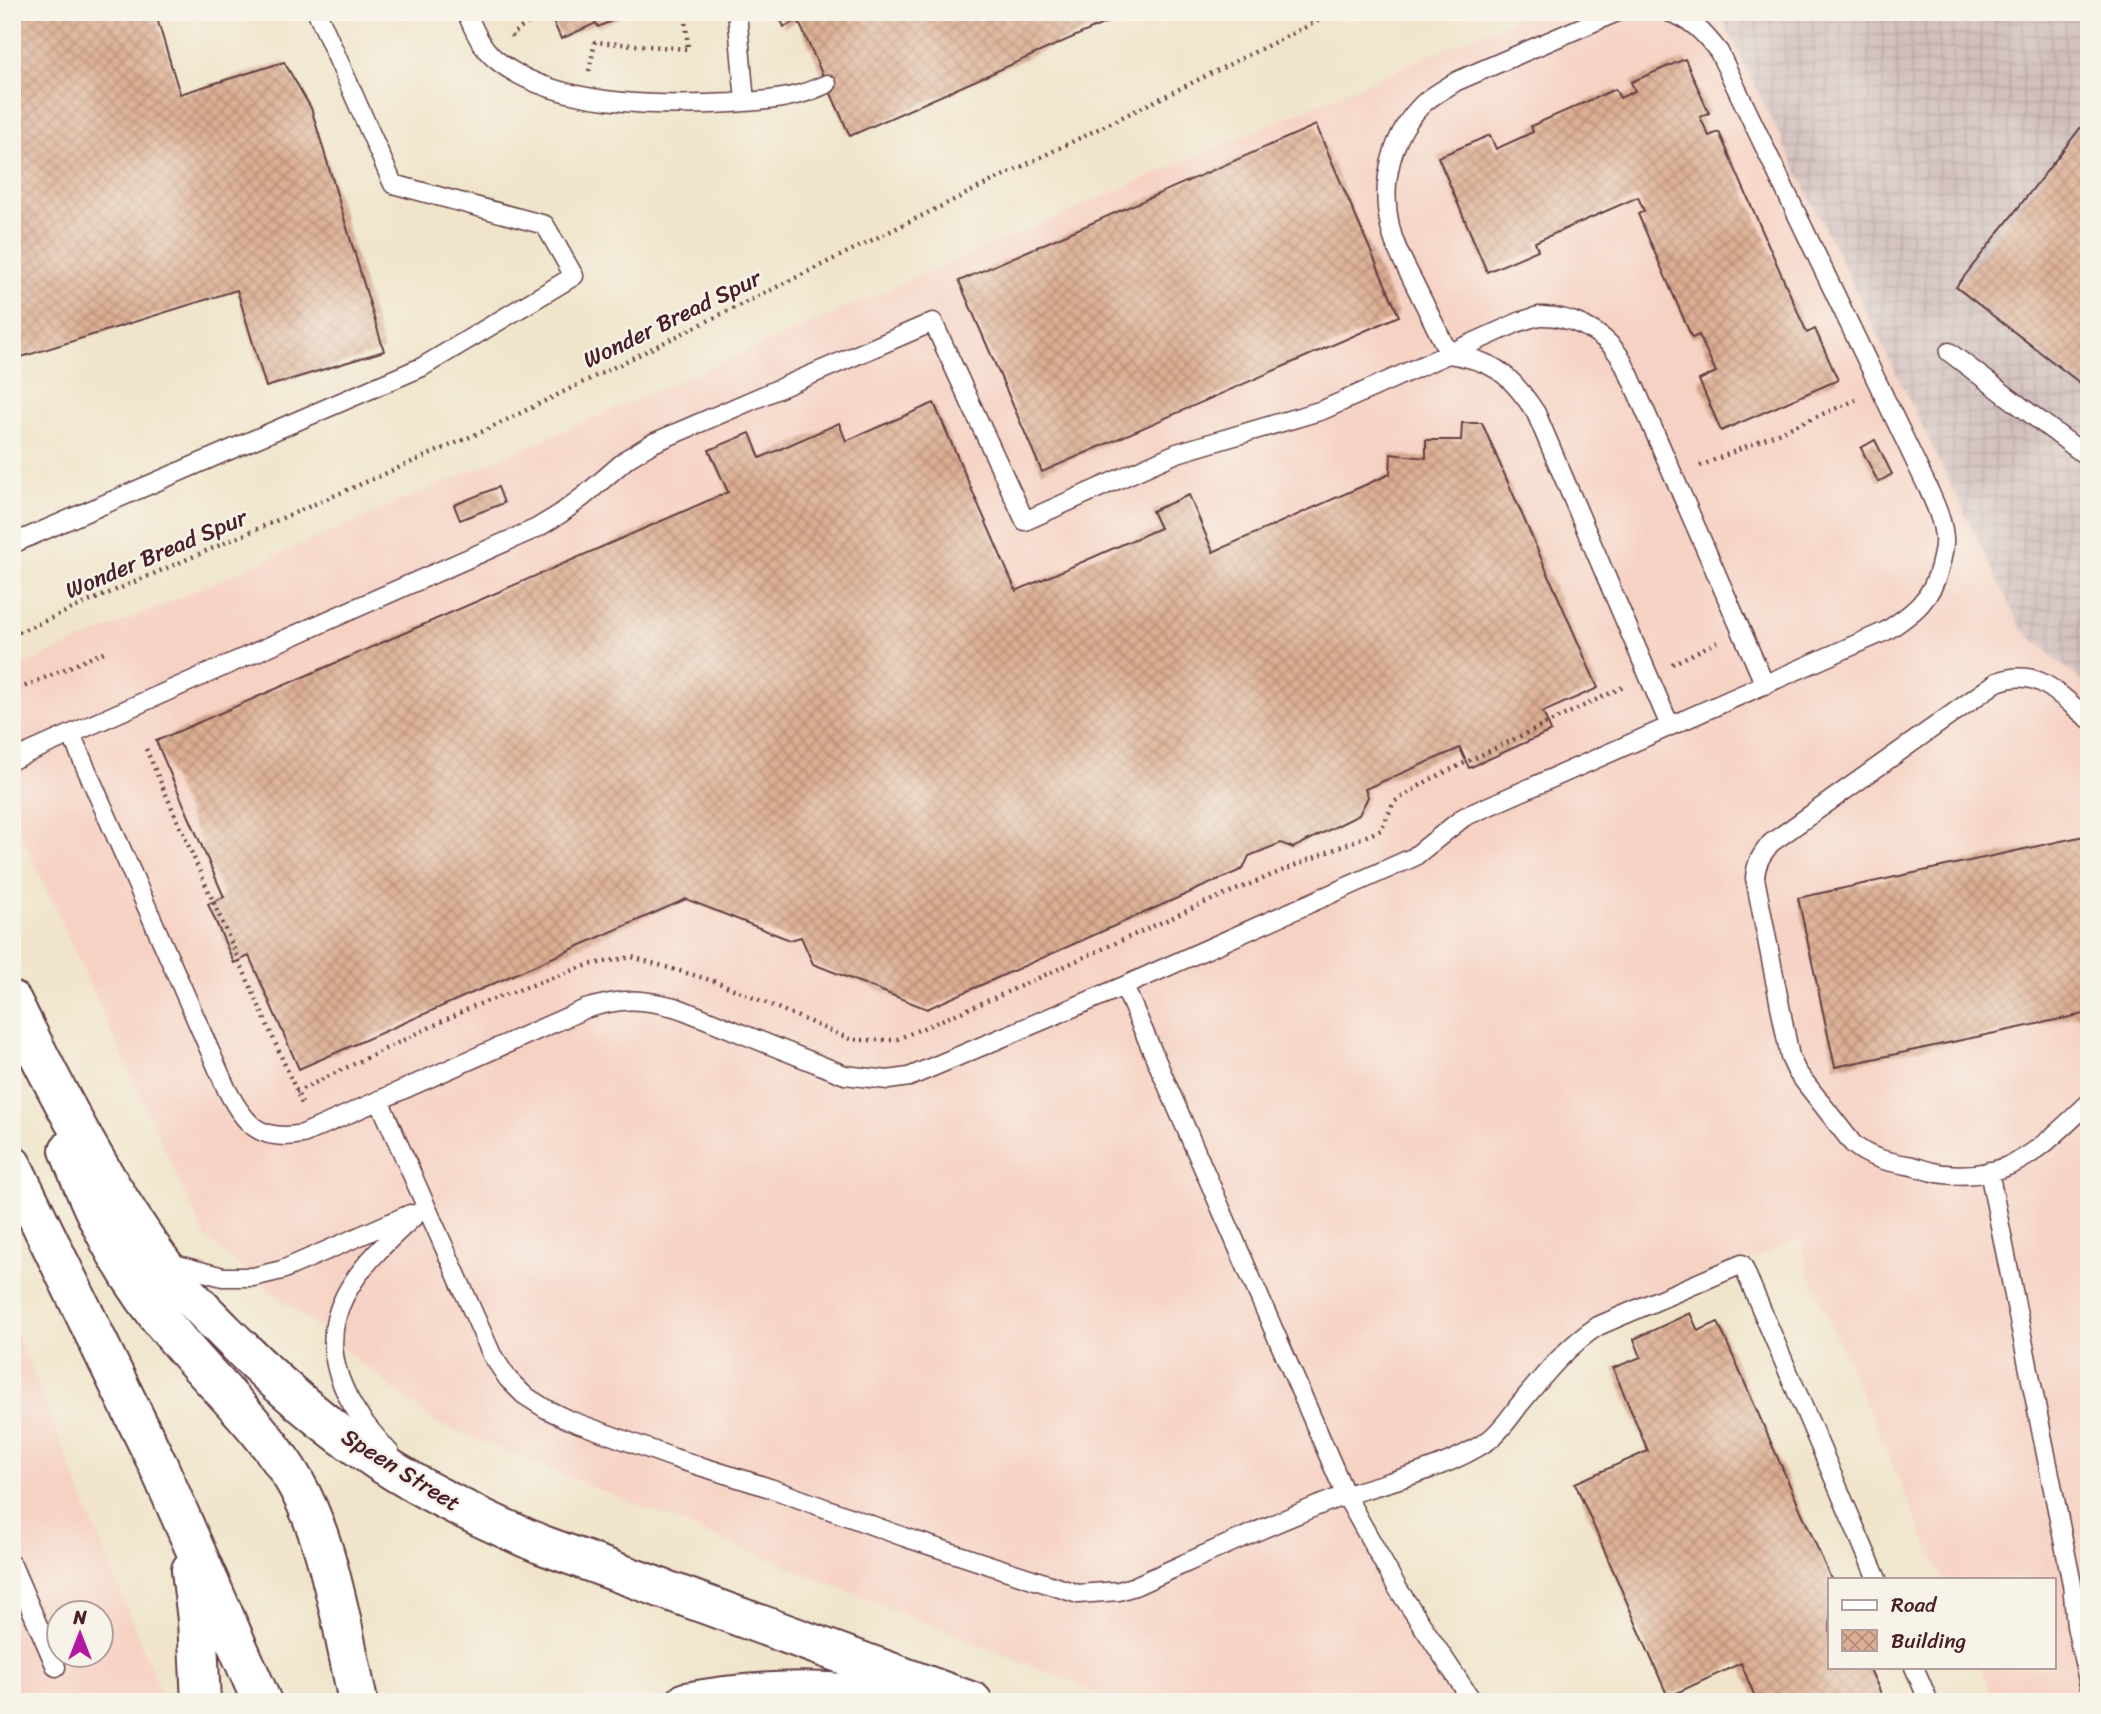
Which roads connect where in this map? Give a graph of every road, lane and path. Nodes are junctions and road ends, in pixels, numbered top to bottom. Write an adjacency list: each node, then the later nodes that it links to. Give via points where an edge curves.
1 (317, 12): 18 (lane, via 393,184 545,225 574,276 422,367)
2 (466, 12): 12 (lane, via 493,57 541,84 623,101 682,105)
3 (530, 12): 9 (path, via 533,19 511,34)
4 (685, 12): 10 (path, via 688,49 595,42)
5 (737, 12): 12 (lane)
6 (1336, 12): 20 (path, Wonder Bread Spur, via 485,430)
7 (1617, 12): 14 (lane, via 1440,91 1410,120 1399,139 1387,183 1390,229)
8 (1668, 12): 15 (lane, via 1690,21 1719,52)
9 (514, 42)
10 (589, 71)
11 (827, 84): 12 (lane, via 796,96)
12 (745, 102)
13 (1949, 352): 16 (lane)
14 (1448, 354): 19 (lane, via 1539,316 1563,319 1603,338 1629,374); 22 (lane, via 1487,363 1505,374 1536,413); 27 (lane, via 1323,410 1177,453 1025,521 933,322 653,443 537,527)
15 (1881, 390): 17 (path); 23 (lane, via 1938,513 1944,539 1936,584 1906,618 1886,631)
16 (2089, 458)
17 (1693, 470)
18 (12, 544)
19 (1741, 630): 22 (path); 23 (lane)
20 (12, 635)
21 (103, 652): 24 (path)
22 (1648, 675): 26 (lane); 28 (path, via 1429,780 1394,802 1381,830 895,1040 852,1040 717,982 632,957 588,965 474,1006 296,1092)
23 (1765, 685): 26 (lane)
24 (12, 692)
25 (2089, 719): 35 (lane, via 2041,681 2012,676 1997,682 1771,843 1756,865 1785,1040 1797,1072 1864,1153 1941,1174)
26 (1670, 726): 30 (lane, via 1464,817 1414,857)
27 (71, 734): 29 (lane); 32 (lane, via 238,1111 252,1127 287,1137)
28 (146, 749)
29 (12, 760)
30 (1124, 986): 32 (lane, via 909,1077 888,1080 845,1076 678,1008 628,999 585,1009); 39 (lane)
31 (16, 1009): 37 (main road, Speen Street, via 84,1139); 48 (main road, via 85,1191 114,1253 167,1327 266,1439 305,1501 328,1565)
32 (379, 1100): 36 (lane)
33 (2089, 1103): 35 (lane, via 2028,1157)
34 (12, 1165): 40 (main road)
35 (1989, 1171): 45 (lane)
36 (426, 1206): 37 (lane, via 282,1270 253,1278 223,1278); 38 (lane, via 386,1242 352,1282 339,1308 333,1352 354,1407); 39 (lane, via 492,1355 524,1395 546,1409 674,1458 1077,1594 1135,1586)
37 (160, 1260): 38 (main road, Speen Street, via 248,1355 360,1448)
38 (414, 1483): 51 (main road, Speen Street, via 552,1549)
39 (1346, 1496): 42 (lane, via 1470,1451 1503,1428 1580,1338 1742,1264); 52 (lane, via 1398,1590)
40 (178, 1510): 46 (main road, via 193,1581); 47 (main road)
41 (12, 1565): 43 (lane)
42 (1877, 1578)
43 (46, 1644)
44 (1914, 1668): 53 (lane)
45 (2089, 1685)
46 (201, 1702)
47 (262, 1702)
48 (358, 1702)
49 (686, 1702): 50 (main road, via 767,1691 830,1690)
50 (912, 1702)
51 (973, 1702)
52 (1473, 1702)
53 (1929, 1702)

